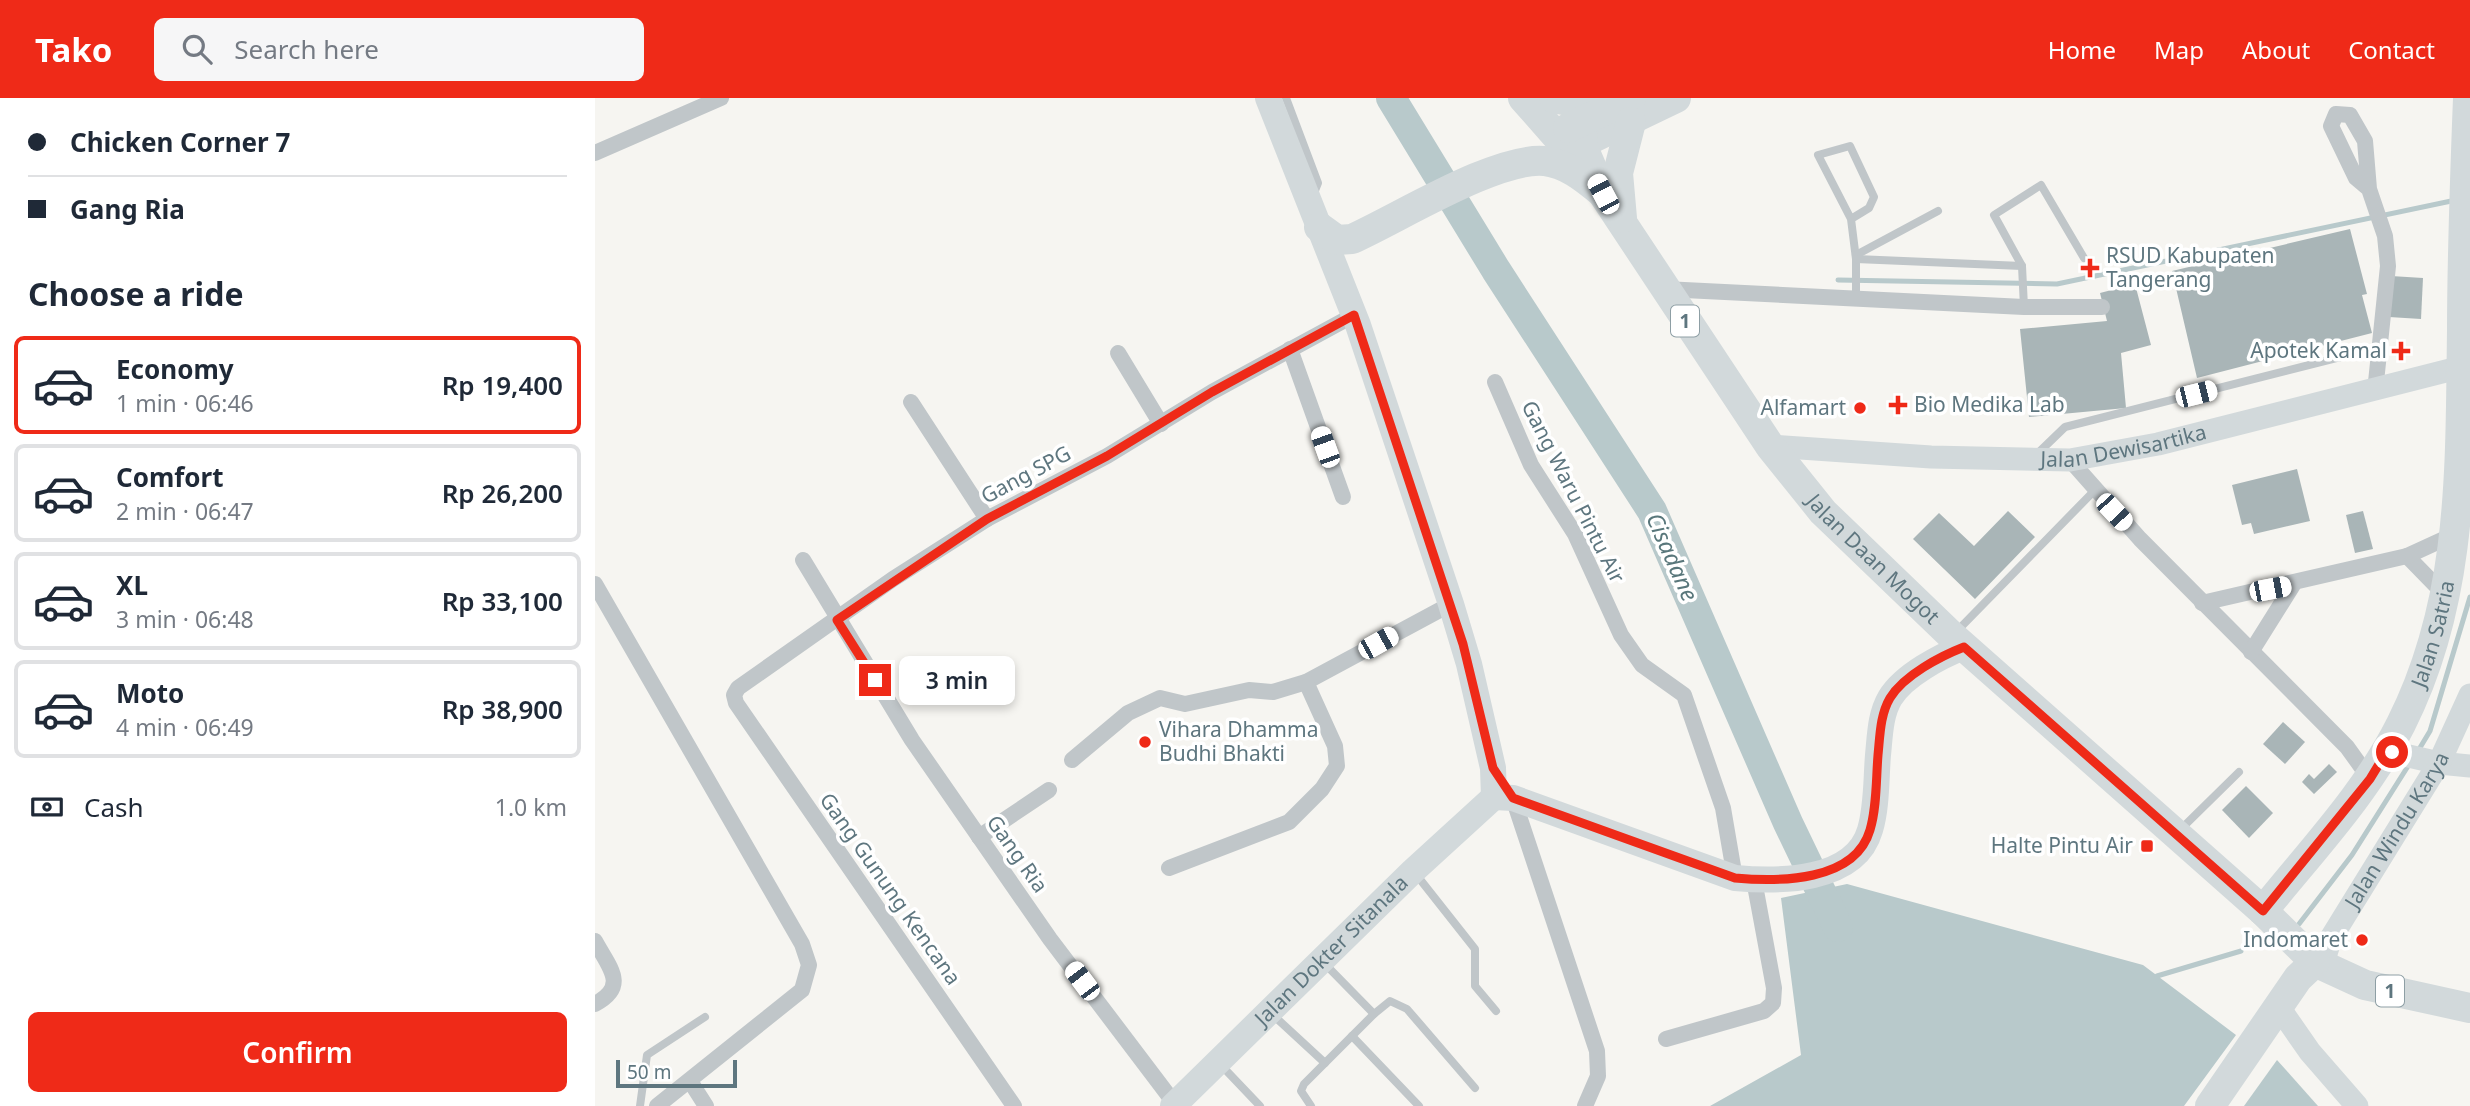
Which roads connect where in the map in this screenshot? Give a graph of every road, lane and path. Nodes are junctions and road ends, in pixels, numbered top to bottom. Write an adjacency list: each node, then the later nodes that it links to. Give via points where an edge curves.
1 (721, 98): 10 (street)
2 (1268, 98): 15 (main road)
3 (1286, 98): 15 (lane, via 1318,183)
4 (1554, 98): 8 (highway)
5 (1676, 98): 8 (highway)
6 (2467, 98): 29 (highway, Jalan Satria)
7 (1524, 99): 9 (highway, Jalan Daan Mogot / 1); 11 (highway, via 1525,135 1519,151)
8 (1628, 107): 9 (highway); 17 (highway, via 1618,173)
9 (1573, 133): 13 (highway, Jalan Daan Mogot / 1)
10 (595, 153)
11 (1501, 167): 13 (highway, via 1546,162 1565,166); 15 (highway, via 1344,241)
12 (2369, 189): 26 (street, via 2385,236 2388,266)
13 (1603, 194): 17 (highway, Jalan Daan Mogot / 1)
14 (1938, 211): 19 (lane)
15 (1314, 214): 25 (main road)
16 (1851, 219): 16 (lane, via 1818,155 1841,146 1850,146 1874,197 1869,208); 19 (lane)
17 (1623, 226): 21 (highway, Jalan Daan Mogot / 1)
18 (2084, 258): 20 (lane, via 2041,185 1994,215)
19 (1856, 260): 20 (lane); 22 (lane)
20 (2023, 268): 23 (lane)
21 (1664, 289): 22 (street); 34 (highway, Jalan Daan Mogot / 1)
22 (1856, 296): 23 (street)
23 (2024, 302): 24 (street)
24 (2102, 307)
25 (1354, 315): 27 (street, Gang SPG); 47 (main road)
26 (2380, 347): 31 (street, via 2376,382); 35 (lane, via 2064,427)
27 (1290, 349): 33 (street, Gang SPG); 38 (street)
28 (1118, 353): 33 (street)
29 (2467, 366): 31 (street, Jalan Dewisartika); 40 (highway, Jalan Satria)
30 (1495, 382): 68 (street, Gang Waru Pintu Air, via 1531,465 1576,534 1621,635 1642,665 1684,695)
31 (2370, 391): 36 (street, Jalan Dewisartika, via 2158,444)
32 (911, 402): 39 (street)
33 (1161, 424): 39 (street, Gang SPG)
34 (1770, 446): 35 (street, Jalan Dewisartika); 49 (highway, Jalan Daan Mogot / 1, via 1823,512)
35 (2032, 459): 36 (street, Jalan Dewisartika)
36 (2070, 460): 37 (street)
37 (2095, 490): 46 (street); 49 (lane)
38 (1343, 496)
39 (987, 519): 48 (street, Gang SPG)
40 (2457, 533): 41 (street); 45 (highway, Jalan Satria)
41 (2407, 556): 44 (street); 45 (street)
42 (803, 560): 48 (street, Gang Ria)
43 (595, 584): 84 (street, via 802,944 809,965 802,990)
44 (2293, 585): 46 (street); 50 (street)
45 (2445, 595): 55 (highway, Jalan Satria, via 2409,708)
46 (2202, 603): 50 (street)
47 (1451, 604): 51 (street); 62 (main road)
48 (837, 620): 52 (street, Gang SPG); 64 (street, Gang Ria)
49 (1958, 641): 63 (highway, Jalan Daan Mogot / 1); 68 (main road, via 1891,696 1882,720 1870,831 1856,856 1804,877)
50 (2251, 652): 54 (street)
51 (1306, 682): 56 (street, via 1273,692 1249,690 1185,704 1160,698 1128,713); 65 (street, via 1335,746 1336,766 1322,789 1289,822)
52 (734, 695): 90 (street, Gang Gunung Kencana)
53 (2470, 695): 57 (street, Jalan Windu Karya)
54 (2347, 747): 55 (street); 60 (street)
55 (2389, 751): 57 (street); 60 (highway, Jalan Satria)
56 (1072, 760)
57 (2437, 762): 58 (street); 72 (street, Jalan Windu Karya)
58 (2470, 766)
59 (2238, 772): 63 (lane)
60 (2370, 779): 69 (highway, Jalan Satria)
61 (1049, 790): 64 (street)
62 (1503, 798): 66 (main road, Jalan Dokter Sitanala); 68 (main road); 94 (street, via 1597,1051 1598,1076)
63 (2176, 834): 67 (highway, Jalan Daan Mogot / 1)
64 (979, 837): 86 (street, Gang Ria)
65 (1169, 868)
66 (1413, 871): 71 (main road, Jalan Dokter Sitanala); 77 (lane, via 1475,949 1475,986)
67 (2220, 873): 69 (highway, Jalan Daan Mogot / 1); 72 (highway, via 2232,898 2275,944)
68 (1753, 879): 81 (street, Gang Waru Pintu Air, via 1768,948 1773,1003 1764,1011)
69 (2263, 911): 72 (highway, Jalan Daan Mogot / 1)
70 (595, 941): 73 (street, via 614,975 615,987 609,997)
71 (1322, 960): 76 (main road, Jalan Dokter Sitanala); 78 (lane)
72 (2312, 969): 74 (highway); 75 (highway, Jalan Daan Mogot / 1)
73 (595, 1004)
74 (2278, 1006): 95 (highway); 96 (street)
75 (2470, 1008)
76 (1269, 1011): 82 (main road, Jalan Dokter Sitanala); 83 (lane)
77 (1496, 1011)
78 (1374, 1014): 80 (lane); 85 (lane, via 1391,1001 1407,1009)
79 (705, 1017): 87 (lane, via 647,1055)
80 (1352, 1036): 83 (lane); 93 (lane)
81 (1666, 1039)
82 (1218, 1062): 86 (main road, Jalan Dokter Sitanala); 91 (lane)
83 (1325, 1063): 92 (lane, via 1301,1091)
84 (690, 1081): 88 (street); 89 (street)
85 (1475, 1088)
86 (1174, 1105)
87 (640, 1106)
88 (657, 1106)
89 (706, 1106)
90 (1014, 1106)
91 (1260, 1106)
92 (1311, 1106)
93 (1419, 1106)
94 (1585, 1106)
95 (2210, 1106)
96 (2357, 1106)

